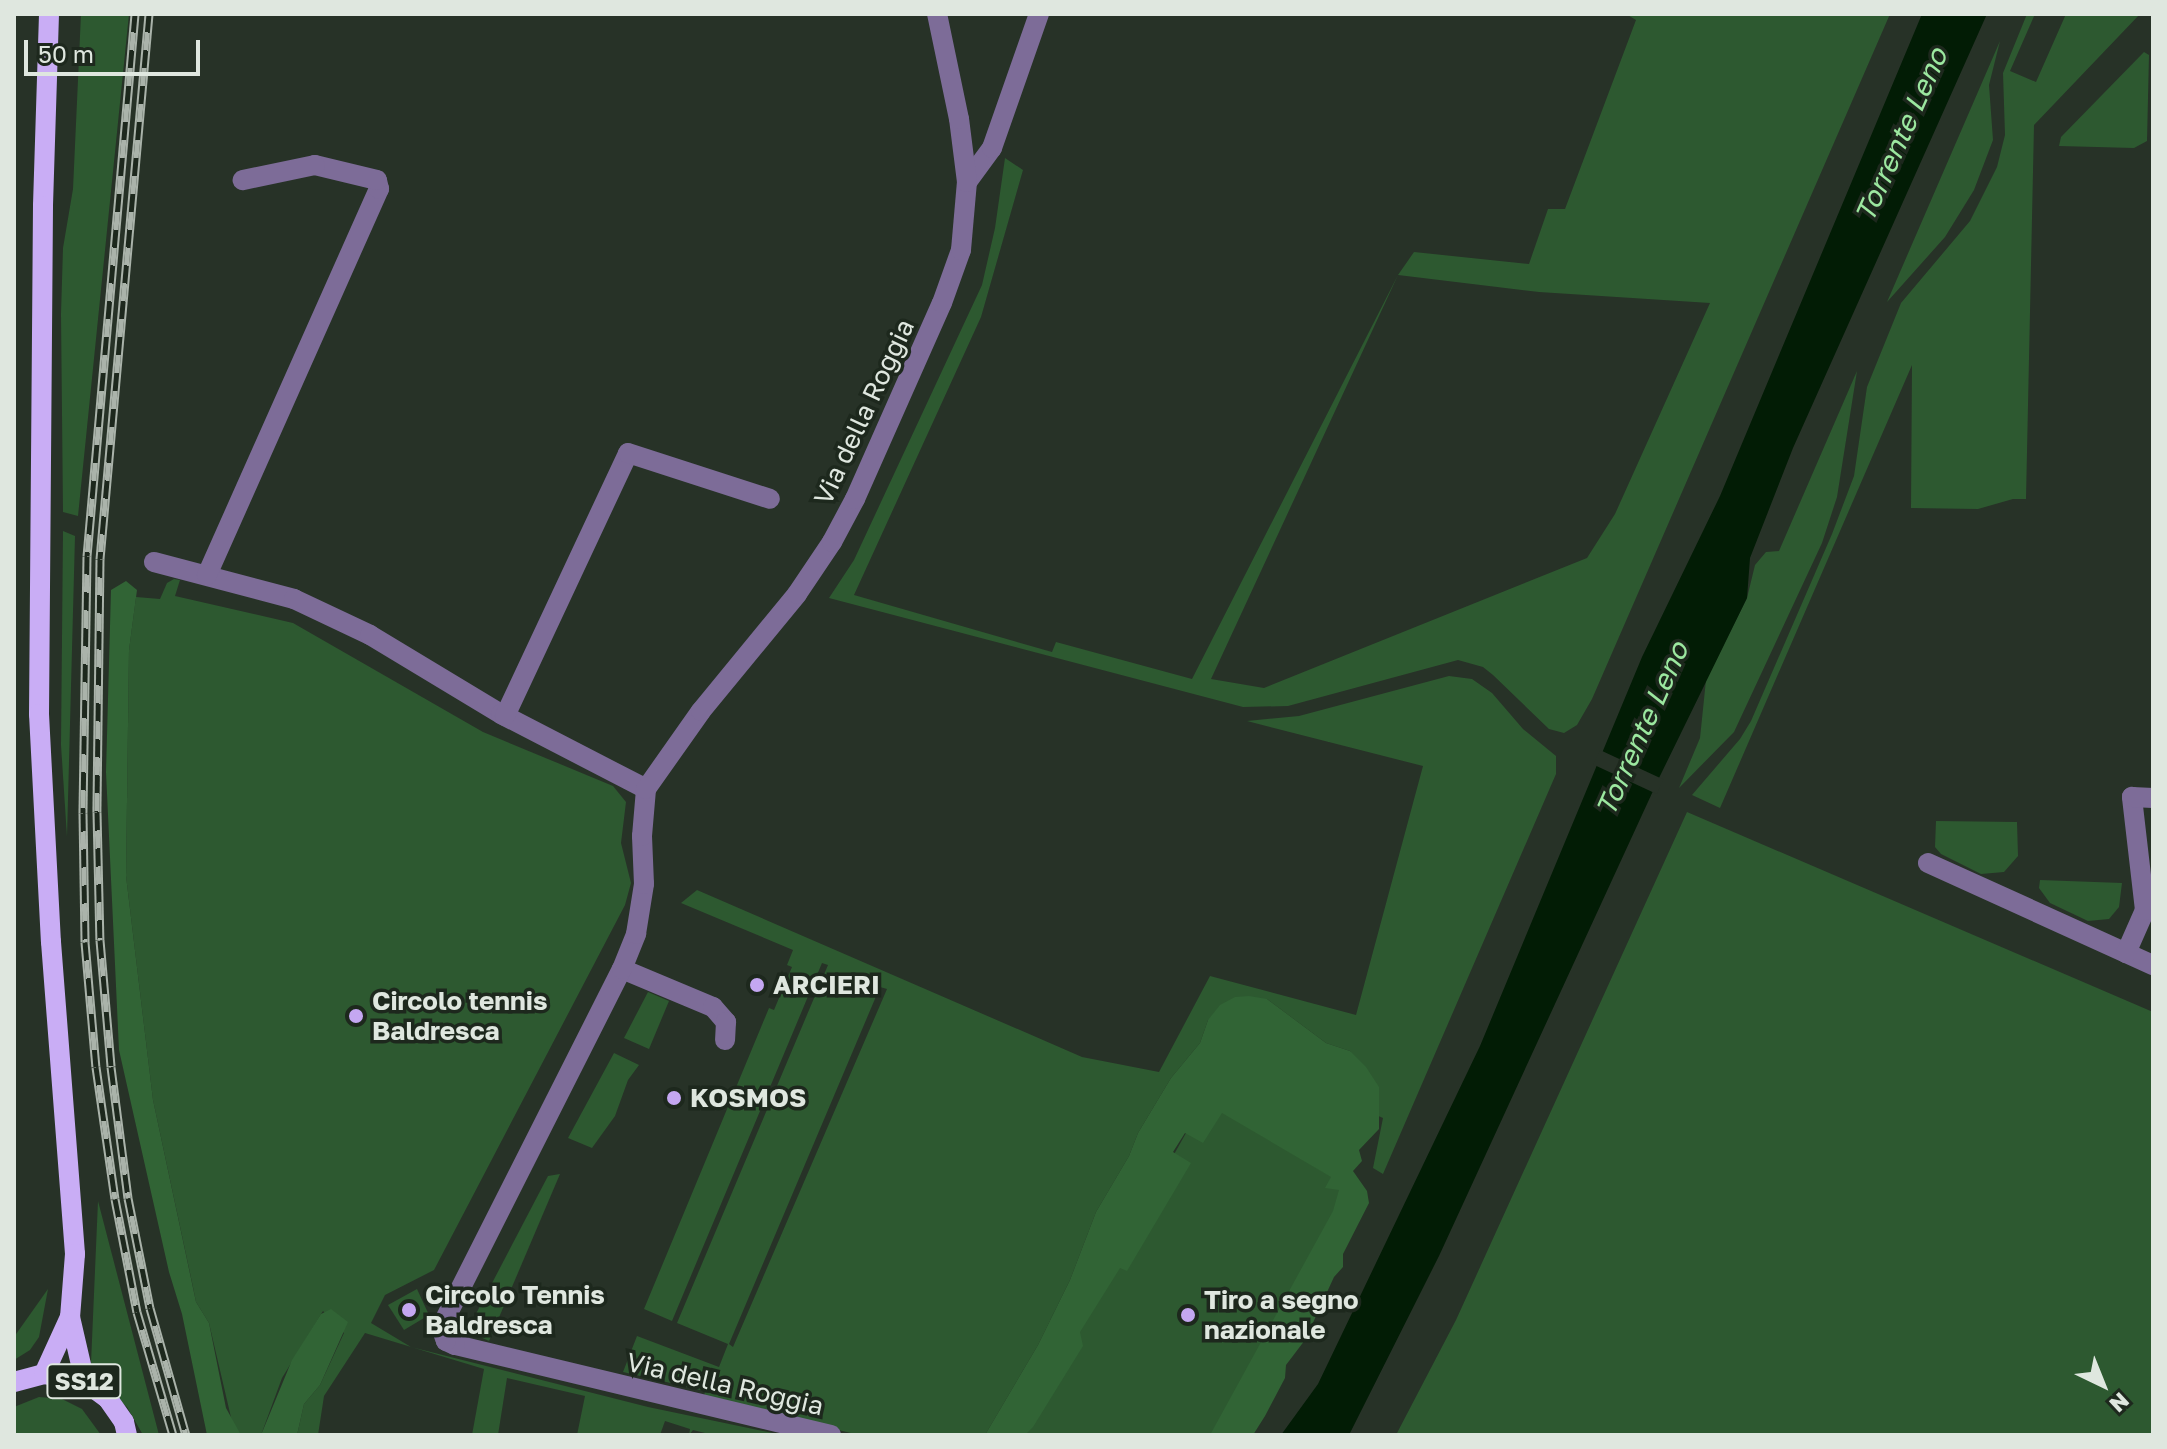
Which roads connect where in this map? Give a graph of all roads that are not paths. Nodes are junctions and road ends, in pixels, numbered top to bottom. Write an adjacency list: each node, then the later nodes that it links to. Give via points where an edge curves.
1 (49, 14): 18 (main road, via 39,714 75,1254)
2 (937, 14): 5 (street, Via della Roggia)
3 (1039, 14): 5 (street, via 992,148)
4 (243, 180): 8 (street, via 315,165 377,180 379,189)
5 (967, 182): 10 (street, Via della Roggia, via 961,250 855,499 797,594 701,711)
6 (770, 499): 9 (street, Via della Roggia, via 628,453)
7 (154, 562): 8 (street)
8 (207, 575): 9 (street, via 294,599 370,635)
9 (505, 716): 10 (street)
10 (646, 789): 16 (street, Via della Roggia, via 644,884 636,934)
11 (2153, 798): 13 (street, via 2132,797)
12 (1928, 863): 14 (street)
13 (2149, 910): 14 (street)
14 (2126, 953): 15 (street)
15 (2153, 965)
16 (622, 969): 17 (street, via 713,1007 726,1022); 23 (street, Via della Roggia, via 458,1292 441,1327 443,1337 455,1345 604,1383)
17 (725, 1040)
18 (70, 1317): 19 (main road); 21 (main road)
19 (44, 1374): 20 (main road, SS12); 21 (main road, SS12)
20 (14, 1382)
21 (85, 1382): 22 (main road, SS12, via 108,1399)
22 (127, 1435)
23 (831, 1435)

